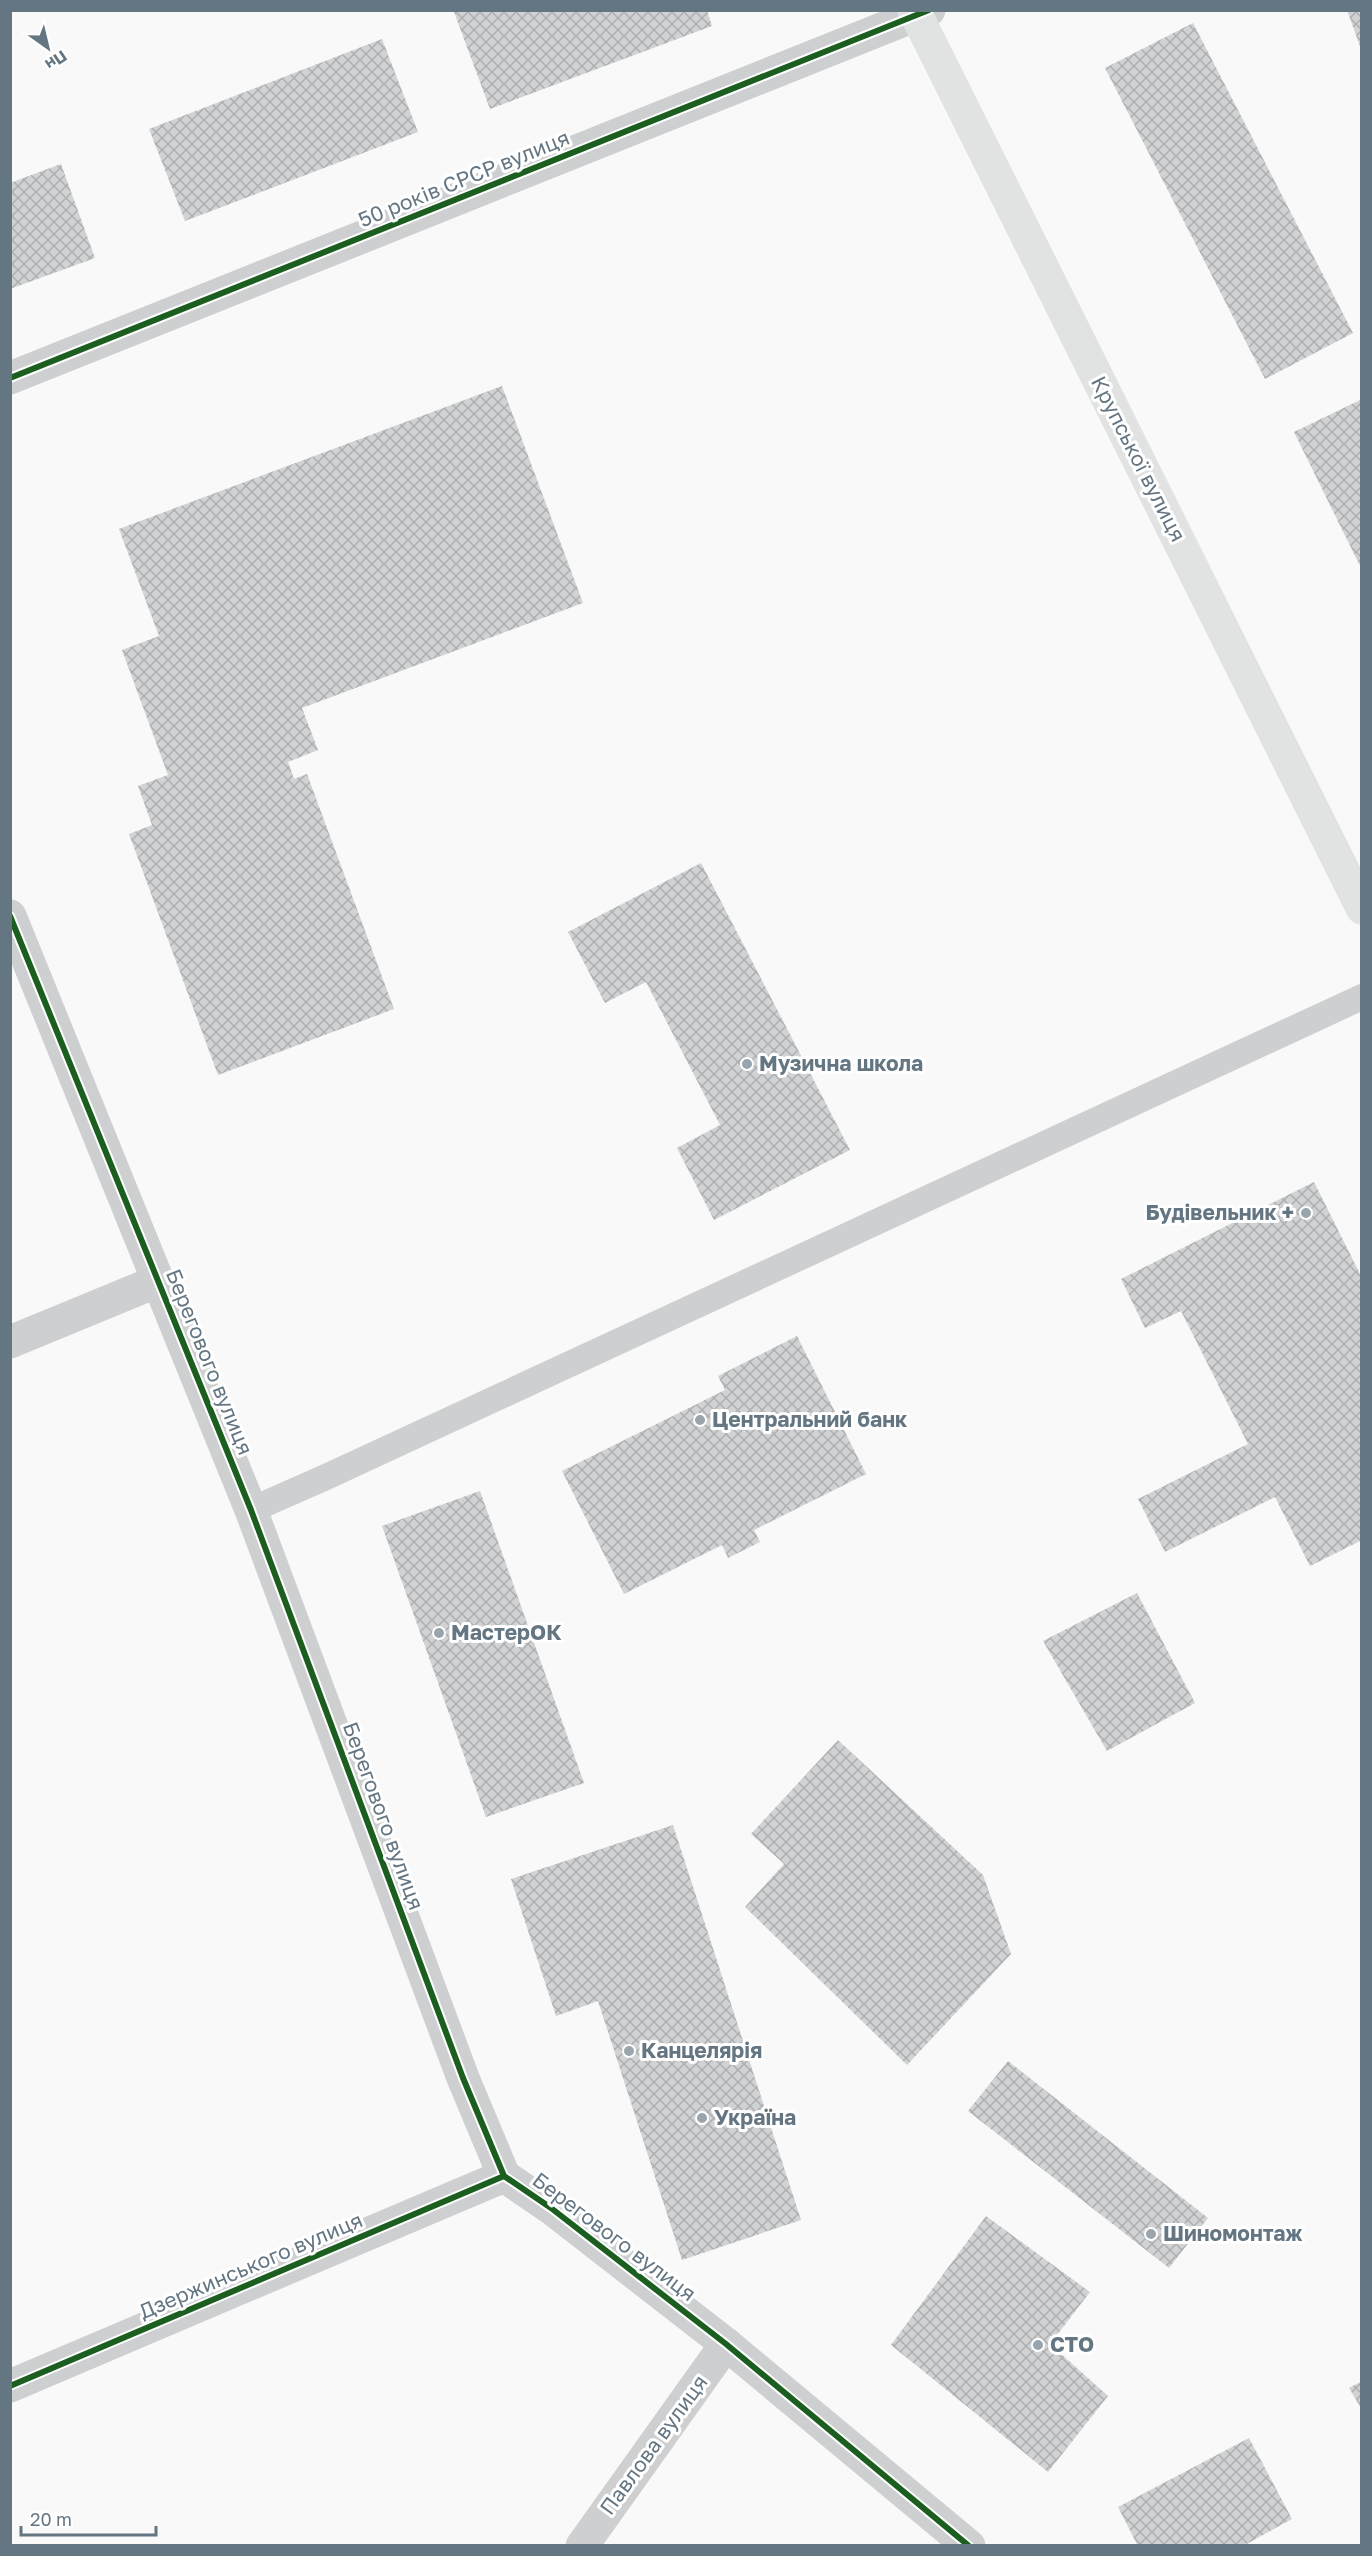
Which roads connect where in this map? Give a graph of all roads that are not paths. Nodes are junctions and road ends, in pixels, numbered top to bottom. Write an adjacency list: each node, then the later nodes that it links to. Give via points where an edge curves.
1 (920, 12): 2 (street, 50 років СРСР вулиця); 3 (main road, Крупської вулиця)
2 (10, 378)
3 (1362, 908)
4 (10, 916): 6 (street, Берегового вулиця)
5 (1362, 997): 8 (lane)
6 (158, 1281): 7 (street); 8 (street, Берегового вулиця)
7 (10, 1342)
8 (251, 1510): 9 (street, Берегового вулиця, via 463,2078)
9 (504, 2175): 10 (street, Берегового вулиця); 11 (street, Дзержинського вулиця)
10 (726, 2344): 12 (street, Павлова вулиця); 13 (street, Берегового вулиця)
11 (10, 2386)
12 (582, 2546)
13 (969, 2546)

